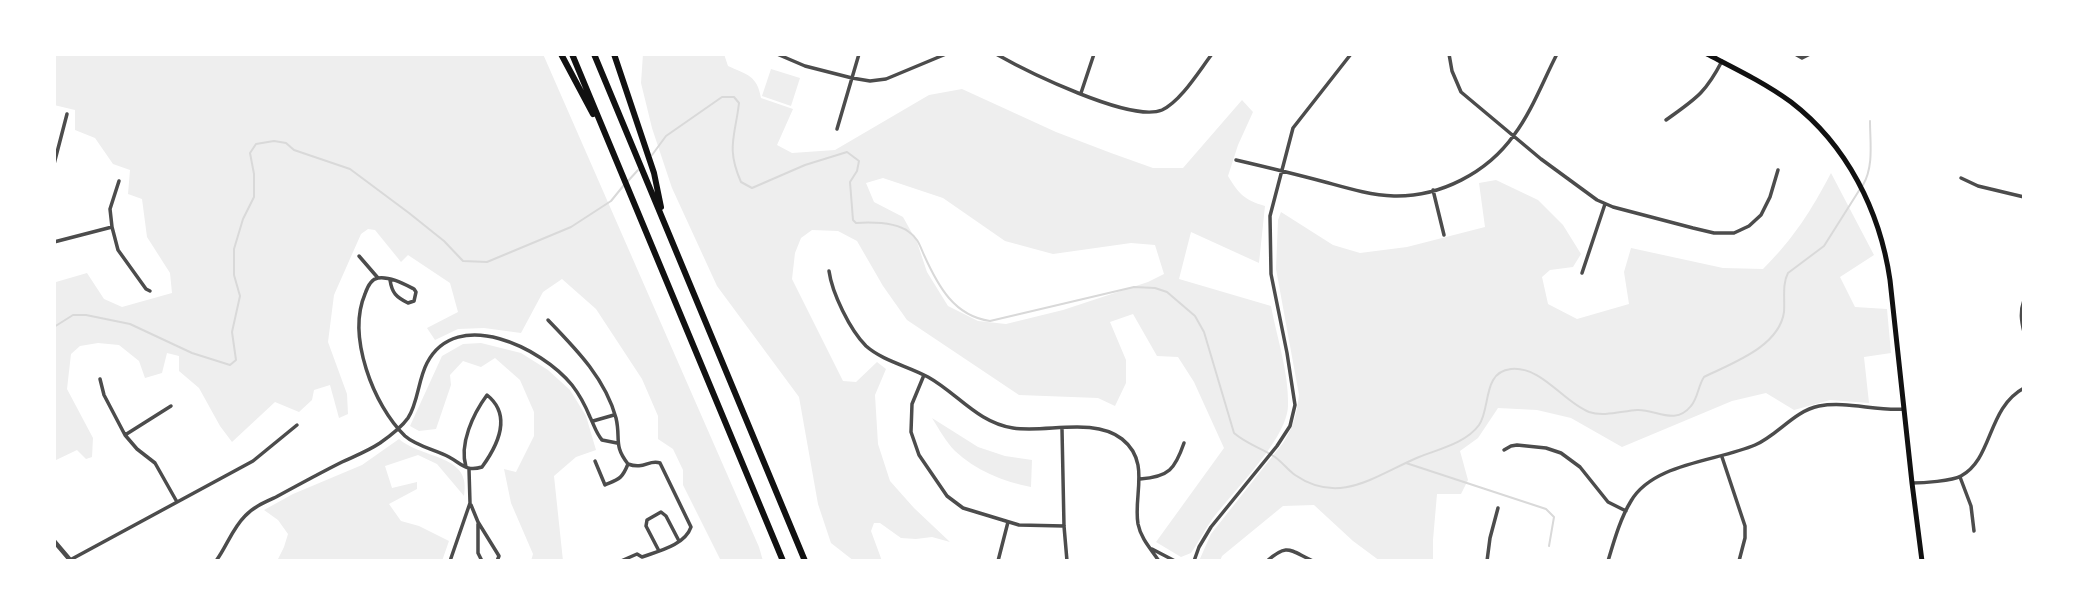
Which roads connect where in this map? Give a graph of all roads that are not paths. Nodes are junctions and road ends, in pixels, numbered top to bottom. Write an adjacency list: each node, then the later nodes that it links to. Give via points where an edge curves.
1 (561, 54): 24 (highway)
2 (572, 54): 24 (highway)
3 (594, 54): 34 (highway)
4 (614, 54): 34 (highway, via 654,173)
5 (777, 54): 18 (street)
6 (859, 54): 18 (street)
7 (946, 54): 18 (street, via 886,79)
8 (996, 54): 19 (street, via 1031,74)
9 (1094, 54): 19 (street)
10 (1212, 54): 19 (street, via 1174,102 1157,111 1136,112)
11 (1351, 54): 28 (street, via 1293,128)
12 (1449, 54): 23 (street, via 1461,92)
13 (1557, 54): 23 (street)
14 (1707, 54): 17 (main road)
15 (1795, 54): 16 (street, via 1802,58)
16 (1810, 54)
17 (1721, 61): 21 (street, via 1700,95); 51 (main road, via 1763,84 1813,121 1844,159 1871,209 1887,260)
18 (852, 78): 22 (street)
19 (1081, 93)
20 (67, 114): 26 (street)
21 (1666, 120)
22 (837, 129)
23 (1513, 136): 31 (street, via 1478,171); 33 (street)
24 (611, 148): 87 (highway)
25 (1236, 160): 28 (street)
26 (54, 164)
27 (1778, 170): 33 (street, via 1761,215 1734,233 1703,231)
28 (1281, 171): 31 (street, via 1364,192 1395,196); 93 (street, via 1270,216 1271,274 1295,405 1290,426 1212,527)
29 (1961, 178): 32 (street)
30 (119, 181): 35 (street, via 110,209)
31 (1433, 191): 36 (street)
32 (2024, 197)
33 (1605, 204): 40 (street)
34 (665, 222): 88 (highway)
35 (112, 228): 37 (street); 43 (street, via 121,255)
36 (1444, 234)
37 (54, 242)
38 (359, 256): 41 (street)
39 (829, 271): 47 (street, via 833,290 866,345)
40 (1582, 273)
41 (378, 278): 42 (street); 55 (street, via 363,298 358,322 360,348 384,407)
42 (390, 280): 42 (street, via 414,289 414,301 396,297)
43 (150, 291)
44 (2024, 300): 46 (street)
45 (548, 320): 52 (street, via 598,376)
46 (2024, 332)
47 (924, 375): 56 (street, via 993,423); 73 (street, via 910,414 919,454 953,501)
48 (100, 379): 57 (street)
49 (2024, 388): 65 (street, via 2001,408 1975,465)
50 (170, 406): 57 (street)
51 (1904, 409): 61 (street, via 1840,404 1814,407 1763,441); 67 (main road)
52 (614, 415): 53 (street); 58 (street)
53 (593, 422): 55 (street, via 561,373 533,353 491,337 468,335 449,342 432,356 409,416); 58 (street, via 601,440)
54 (297, 425): 68 (street, via 253,461)
55 (399, 428): 64 (street, via 407,438); 82 (street, via 370,449 251,510)
56 (1062, 429): 66 (street, via 1098,429 1117,436 1134,455); 74 (street)
57 (125, 435): 68 (street, via 155,463)
58 (617, 443): 63 (street)
59 (1184, 443): 66 (street, via 1166,474)
60 (1504, 450): 71 (street, via 1517,445 1561,453 1580,467 1604,499)
61 (1722, 457): 71 (street, via 1662,475 1640,490); 98 (street, via 1745,526)
62 (595, 461): 63 (street, via 605,485 621,478)
63 (628, 464): 77 (street, via 660,463 691,524 688,536)
64 (468, 468): 64 (street, via 463,458 467,438 477,408 487,395 499,408 500,431 482,467); 69 (street)
65 (1960, 477): 67 (street); 75 (street)
66 (1140, 479): 78 (street, via 1138,521)
67 (1912, 483): 99 (main road)
68 (177, 502): 81 (street)
69 (470, 503): 72 (street); 83 (street)
70 (1498, 508): 96 (street)
71 (1626, 511): 97 (street)
72 (478, 522): 84 (street); 85 (street, via 499,556)
73 (1008, 522): 74 (street, via 1027,527); 89 (street)
74 (1064, 526): 90 (street)
75 (1974, 531)
76 (54, 541): 81 (street)
77 (679, 542): 79 (street); 79 (street, via 661,512 647,520 646,526)
78 (1150, 548): 91 (street); 92 (street)
79 (659, 551): 80 (street)
80 (643, 559): 86 (street, via 637,554)
81 (71, 561)
82 (216, 561)
83 (450, 561)
84 (482, 561)
85 (497, 561)
86 (621, 561)
87 (783, 561)
88 (805, 561)
89 (998, 561)
90 (1067, 561)
91 (1159, 561)
92 (1175, 561)
93 (1194, 561)
94 (1267, 561): 95 (street, via 1287,549)
95 (1313, 561)
96 (1488, 561)
97 (1608, 561)
98 (1739, 561)
99 (1922, 561)

